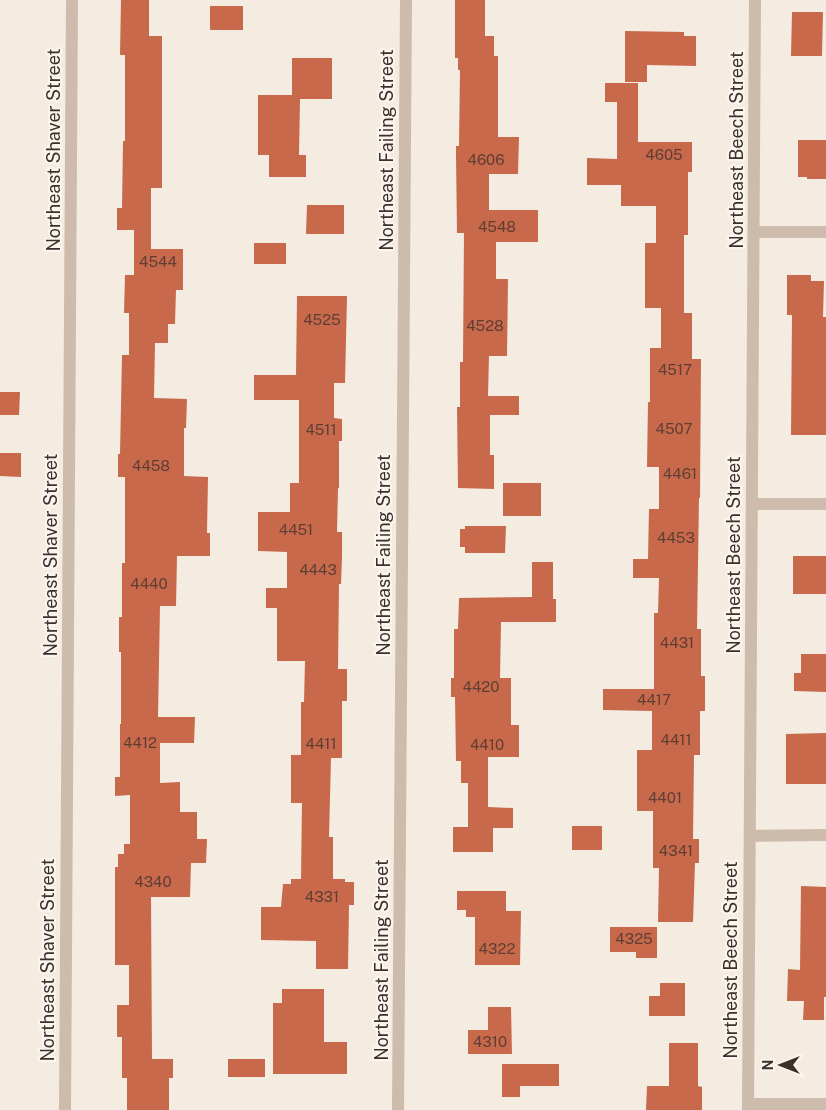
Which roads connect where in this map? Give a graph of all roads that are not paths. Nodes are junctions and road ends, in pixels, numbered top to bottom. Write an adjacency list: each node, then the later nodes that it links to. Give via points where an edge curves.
1 (72, 0): 12 (street, Northeast Shaver Street)
2 (406, 0): 13 (street, Northeast Failing Street)
3 (755, 0): 4 (street, Northeast Beech Street)
4 (754, 232): 5 (street); 6 (street, Northeast Beech Street)
5 (826, 232)
6 (752, 504): 7 (street); 9 (street, Northeast Beech Street)
7 (826, 504)
8 (826, 835): 9 (street)
9 (750, 836): 11 (street, Northeast Beech Street)
10 (826, 1104): 11 (street)
11 (748, 1107)
12 (65, 1110)
13 (398, 1110)

